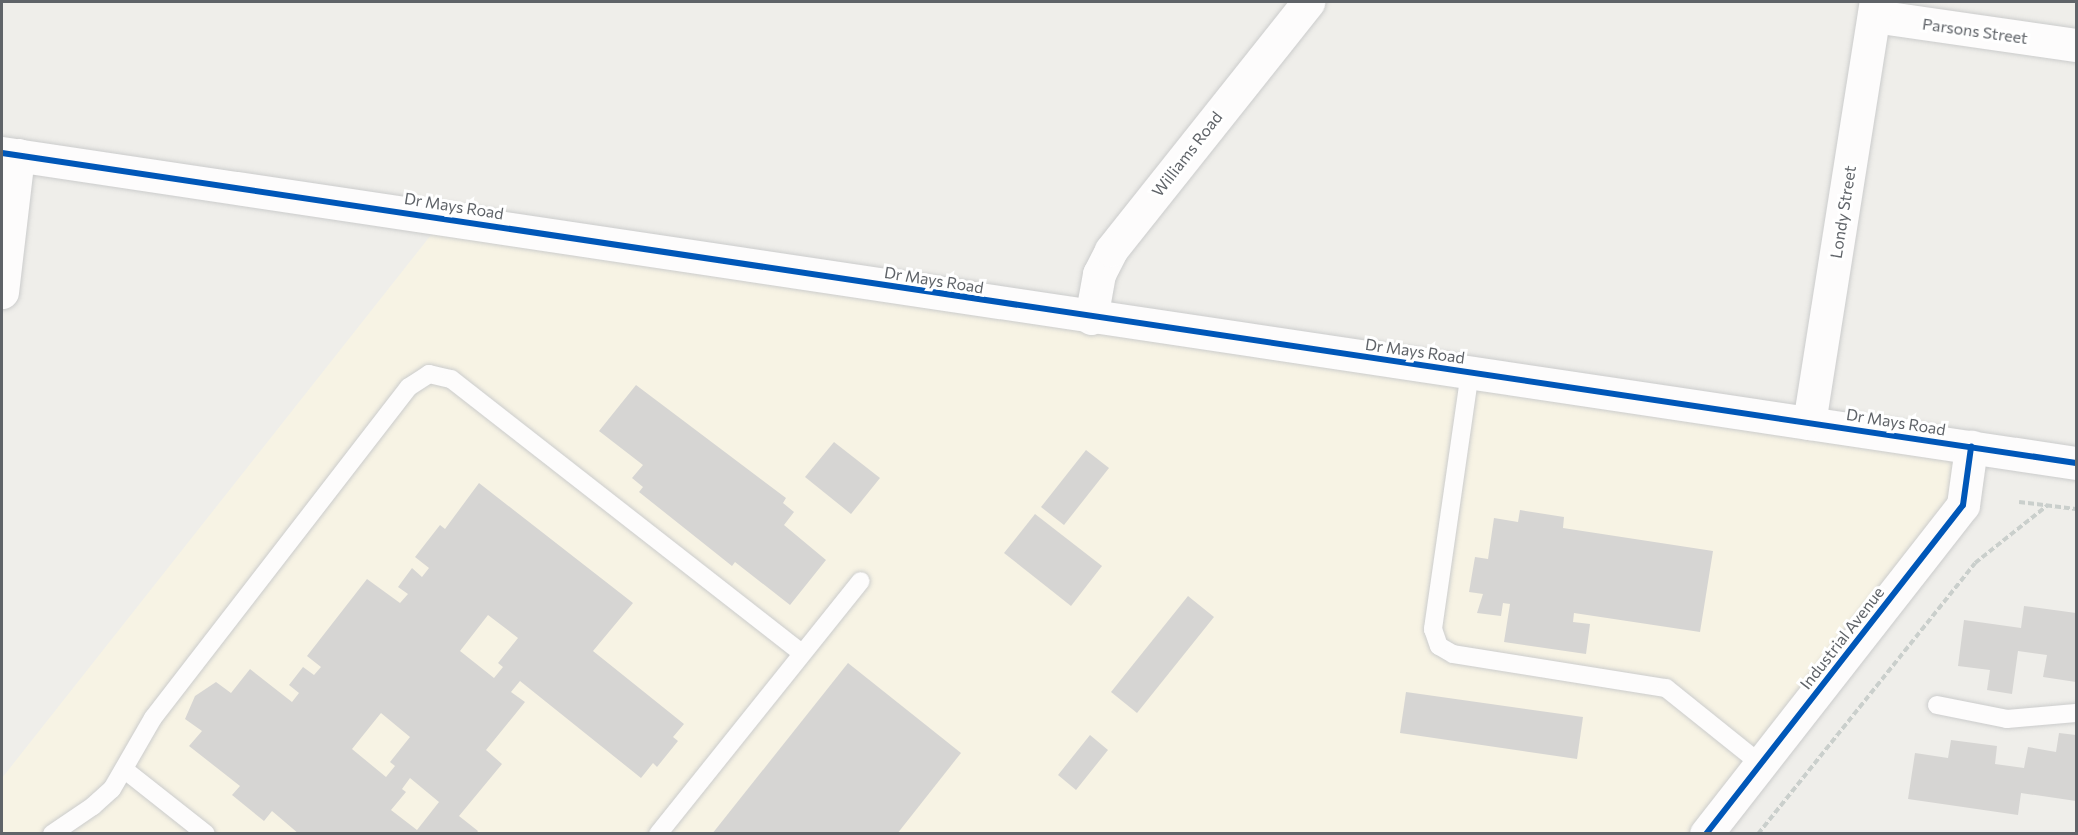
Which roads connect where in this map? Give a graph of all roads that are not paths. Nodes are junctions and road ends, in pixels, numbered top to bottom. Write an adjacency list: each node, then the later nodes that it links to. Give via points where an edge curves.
1 (1308, 2): 6 (street, Williams Road, via 1111,250 1099,274)
2 (1875, 9): 3 (street, Parsons Street); 8 (street, Londy Street)
3 (2076, 45)
4 (10, 154): 5 (street); 6 (street, Dr Mays Road)
5 (2, 292)
6 (1091, 318): 7 (street, Dr Mays Road)
7 (1470, 372): 8 (street, Dr Mays Road); 15 (lane, via 1433,629 1439,646 1454,654 1666,688)
8 (1809, 423): 9 (street, Dr Mays Road)
9 (1971, 447): 10 (street, Dr Mays Road); 15 (street, Industrial Avenue, via 1963,505)
10 (2076, 463)
11 (861, 581): 12 (lane)
12 (802, 653): 16 (lane, via 467,391 441,374 429,374 409,387 153,718); 19 (lane)
13 (1937, 705): 14 (lane, via 2007,719)
14 (2076, 712)
15 (1761, 764): 20 (street, Industrial Avenue)
16 (125, 770): 17 (lane, via 93,806); 18 (lane)
17 (52, 834)
18 (206, 834)
19 (658, 834)
20 (1706, 834)

